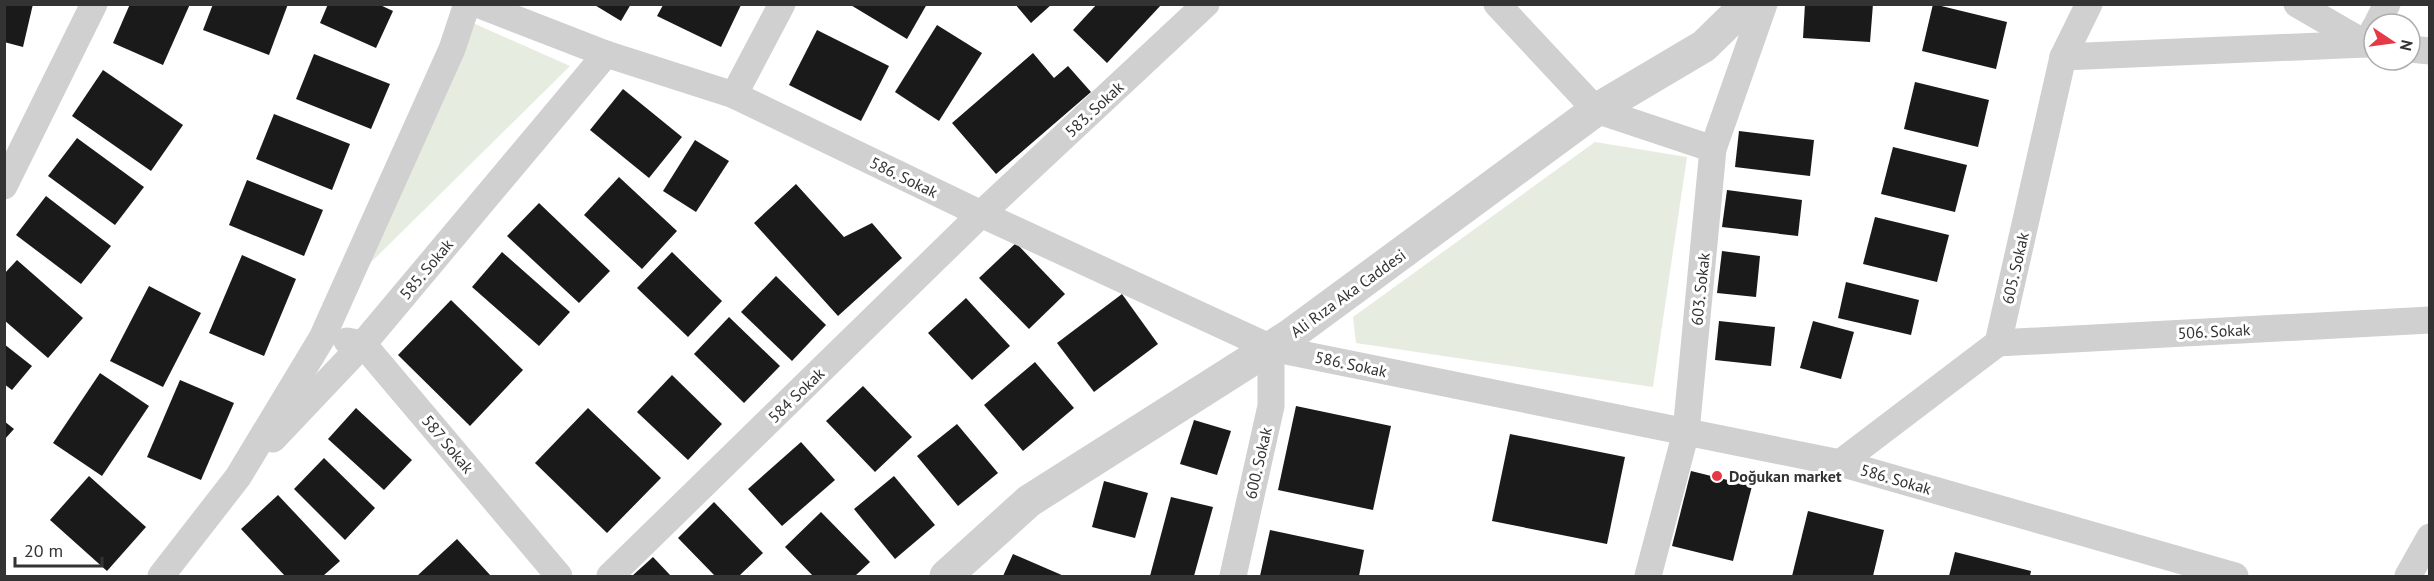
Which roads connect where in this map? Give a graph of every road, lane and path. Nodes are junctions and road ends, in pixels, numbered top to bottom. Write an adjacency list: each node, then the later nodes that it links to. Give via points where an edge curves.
1 (94, 4): 18 (street)
2 (467, 4): 21 (street, 585. Sokak, via 452,49)
3 (477, 4): 13 (street, 586. Sokak)
4 (782, 4): 15 (street)
5 (1206, 4): 19 (street, 583. Sokak)
6 (1497, 4): 16 (street)
7 (1747, 4): 16 (street, Ali Rıza Aka Caddesi, via 1704,46)
8 (1764, 4): 17 (street, 603. Sokak)
9 (2089, 4): 14 (street, 605. Sokak)
10 (2297, 4): 11 (street)
11 (2362, 31)
12 (2362, 37): 14 (street)
13 (606, 54): 15 (street, 586. Sokak); 23 (street, 585. Sokak)
14 (2062, 57): 22 (street, 605. Sokak)
15 (734, 95): 19 (street, 586. Sokak)
16 (1596, 110): 17 (street); 24 (street, Ali Rıza Aka Caddesi)
17 (1713, 148): 25 (street, 603. Sokak)
18 (4, 186)
19 (981, 214): 24 (street, 586. Sokak); 31 (street, 584 Sokak)
20 (2430, 320): 22 (street, 506. Sokak)
21 (322, 338): 23 (street); 27 (street, 585. Sokak)
22 (1998, 343): 26 (street)
23 (363, 344): 27 (street, 585. Sokak); 30 (street, 587 Sokak)
24 (1271, 348): 25 (street, 586. Sokak); 32 (street, Ali Rıza Aka Caddesi, via 1029,501); 33 (street, 600. Sokak, via 1271,406)
25 (1686, 432): 26 (street, 586. Sokak); 34 (street, 603. Sokak)
26 (1840, 463): 35 (street, 586. Sokak)
27 (238, 477): 29 (street, 585. Sokak)
28 (2430, 537): 36 (street)
29 (161, 576)
30 (560, 576)
31 (610, 576)
32 (946, 576)
33 (1233, 576)
34 (1648, 576)
35 (2235, 576)
36 (2408, 576)

